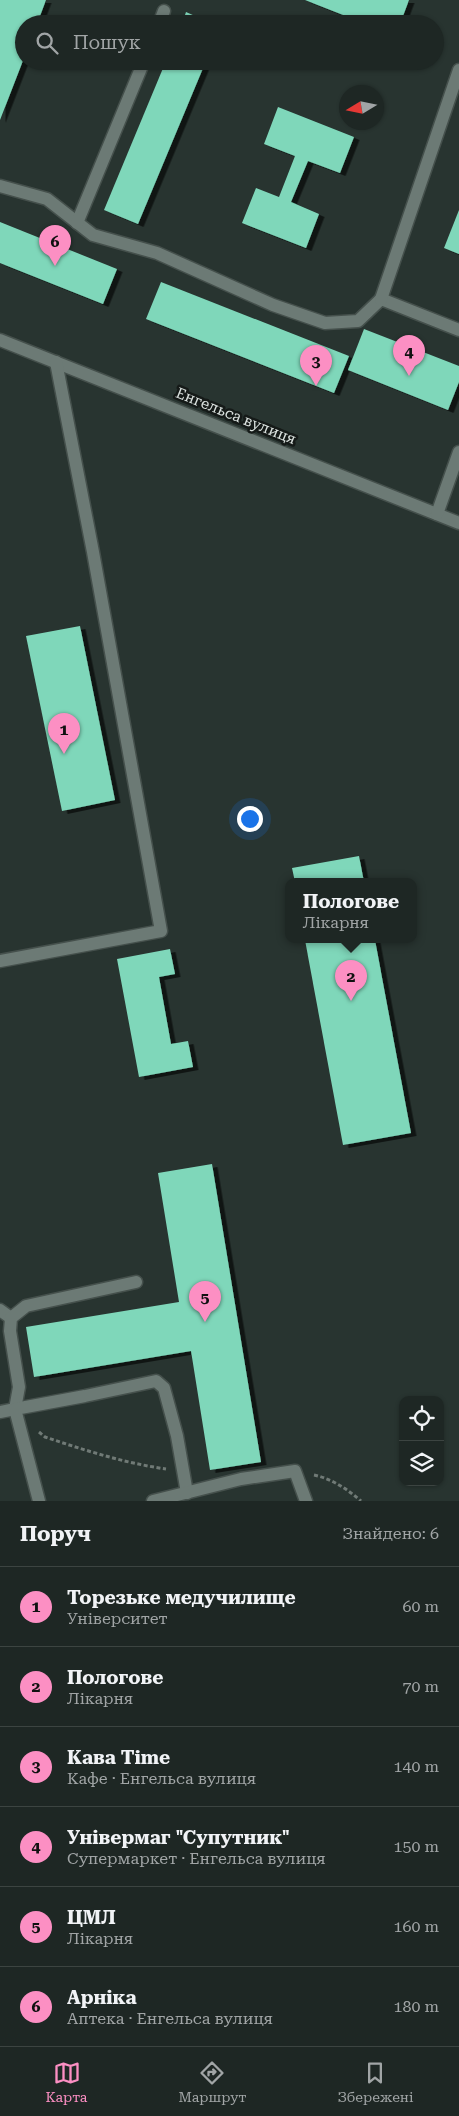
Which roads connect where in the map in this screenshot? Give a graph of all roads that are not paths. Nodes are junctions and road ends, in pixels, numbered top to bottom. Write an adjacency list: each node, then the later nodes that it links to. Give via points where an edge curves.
1 (164, 11): 2 (street)
2 (162, 15)
3 (140, 70): 6 (street)
4 (459, 70): 7 (street)
5 (0, 186): 6 (street, via 47,200)
6 (77, 223): 7 (street, via 93,235 157,253 273,305 325,323 358,321)
7 (381, 299): 8 (street)
8 (459, 330)
9 (0, 340): 10 (street, Енгельса вулиця)
10 (56, 362): 12 (street, Енгельса вулиця); 14 (street, via 161,931)
11 (459, 452): 12 (street)
12 (437, 514): 13 (street, Енгельса вулиця)
13 (459, 523)
14 (0, 961)
15 (136, 1282): 17 (street, via 26,1306)
16 (0, 1310): 17 (street)
17 (11, 1318): 18 (street, via 19,1387)
18 (16, 1409): 19 (street); 20 (street, via 156,1381 164,1388); 21 (street)
19 (0, 1412)
20 (187, 1493): 22 (street); 23 (street, via 241,1479 295,1471)
21 (39, 1501)
22 (153, 1501)
23 (306, 1501)

